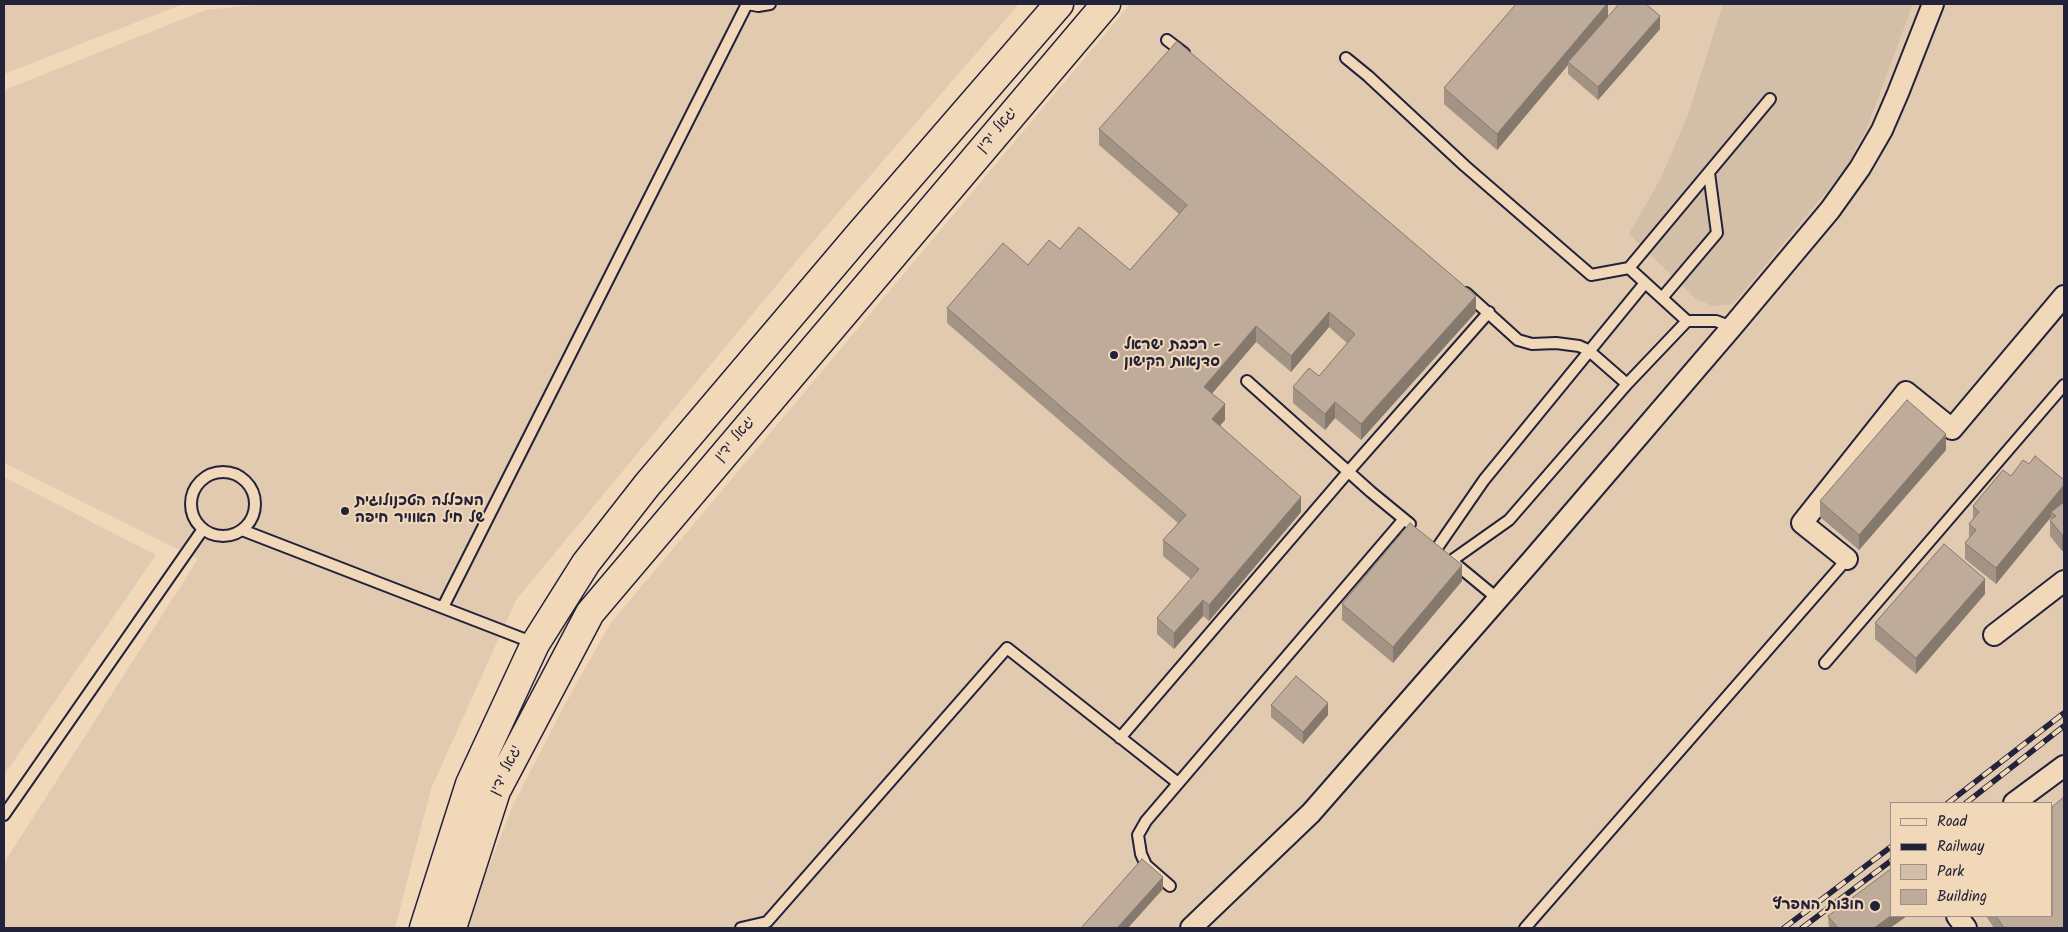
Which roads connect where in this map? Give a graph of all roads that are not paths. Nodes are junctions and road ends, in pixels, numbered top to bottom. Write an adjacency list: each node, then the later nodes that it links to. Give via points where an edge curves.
1 (748, 4): 2 (lane); 32 (lane)
2 (770, 4)
3 (1059, 4): 34 (main road, יגאל ידין, via 647,485 586,563)
4 (1106, 4): 44 (main road, יגאל ידין, via 590,613 496,791)
5 (1933, 4): 18 (street, via 1893,105 1860,168 1830,210)
6 (1168, 40): 8 (lane)
7 (1346, 58): 11 (lane, via 1591,275)
8 (1193, 61)
9 (1770, 99): 10 (lane)
10 (1709, 173): 11 (lane); 15 (lane, via 1717,232)
11 (1629, 268): 12 (lane)
12 (1645, 283): 15 (lane); 19 (lane)
13 (1458, 286): 16 (lane)
14 (2064, 296): 28 (street, via 1952,429 1906,392 1802,523)
15 (1662, 298): 17 (lane)
16 (1489, 312): 19 (lane, via 1518,340 1532,344 1578,346); 23 (lane)
17 (1687, 321): 18 (lane, via 1716,321); 21 (lane)
18 (1732, 328): 31 (street)
19 (1588, 350): 21 (lane); 29 (lane, via 1434,545)
20 (1247, 381): 23 (lane)
21 (1627, 384): 29 (lane, via 1509,520)
22 (2064, 385): 35 (lane)
23 (1348, 472): 24 (lane); 36 (lane)
24 (1404, 519): 27 (lane); 38 (lane)
25 (203, 529): 26 (lane, via 222,536); 26 (lane, via 192,511 194,490 209,475 224,472 240,476 254,492 255,513); 40 (lane)
26 (242, 530): 32 (lane)
27 (1418, 531)
28 (1847, 559): 47 (lane)
29 (1451, 560): 31 (lane)
30 (2064, 580): 33 (street)
31 (1498, 598): 46 (street, via 1311,813)
32 (443, 607): 34 (lane)
33 (1994, 635)
34 (535, 644): 43 (main road, יגאל ידין, via 470,784)
35 (1825, 663)
36 (1120, 738): 38 (lane); 45 (lane, via 1007,648 767,922)
37 (2064, 766): 39 (street)
38 (1178, 783): 41 (lane, via 1138,835 1146,865)
39 (2015, 802)
40 (4, 815)
41 (1170, 886)
42 (1958, 917): 48 (street)
43 (424, 928)
44 (452, 928)
45 (741, 928)
46 (1190, 928)
47 (1525, 928)
48 (1966, 928)

